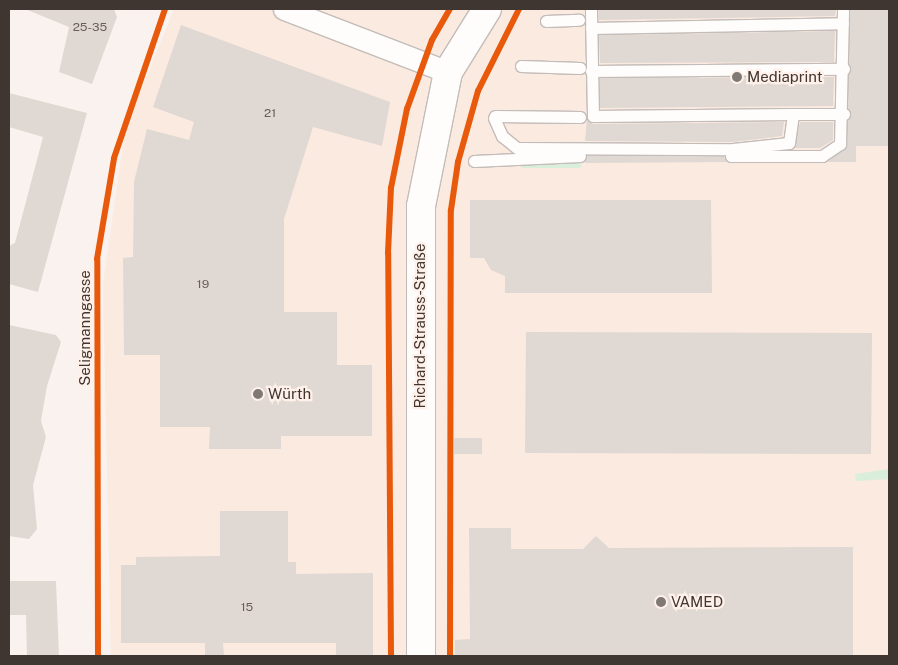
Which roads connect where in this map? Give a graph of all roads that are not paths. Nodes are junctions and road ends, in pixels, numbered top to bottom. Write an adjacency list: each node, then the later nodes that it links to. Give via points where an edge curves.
1 (284, 9): 12 (street)
2 (487, 9): 12 (main road, Richard-Strauss-Straße)
3 (590, 9): 8 (lane)
4 (843, 9): 7 (lane)
5 (579, 20): 6 (lane)
6 (546, 21)
7 (843, 23): 8 (lane); 10 (lane)
8 (591, 28): 11 (lane)
9 (521, 66): 11 (lane)
10 (844, 68): 11 (lane); 14 (lane)
11 (585, 69): 13 (lane, via 593,116)
12 (448, 72): 17 (main road, Richard-Strauss-Straße, via 421,206)
13 (793, 114): 14 (lane); 15 (lane, via 789,143 723,149 517,148 502,136 494,117)
14 (844, 114): 16 (lane, via 840,144 822,156 584,156)
15 (580, 116)
16 (474, 161)
17 (421, 656)

